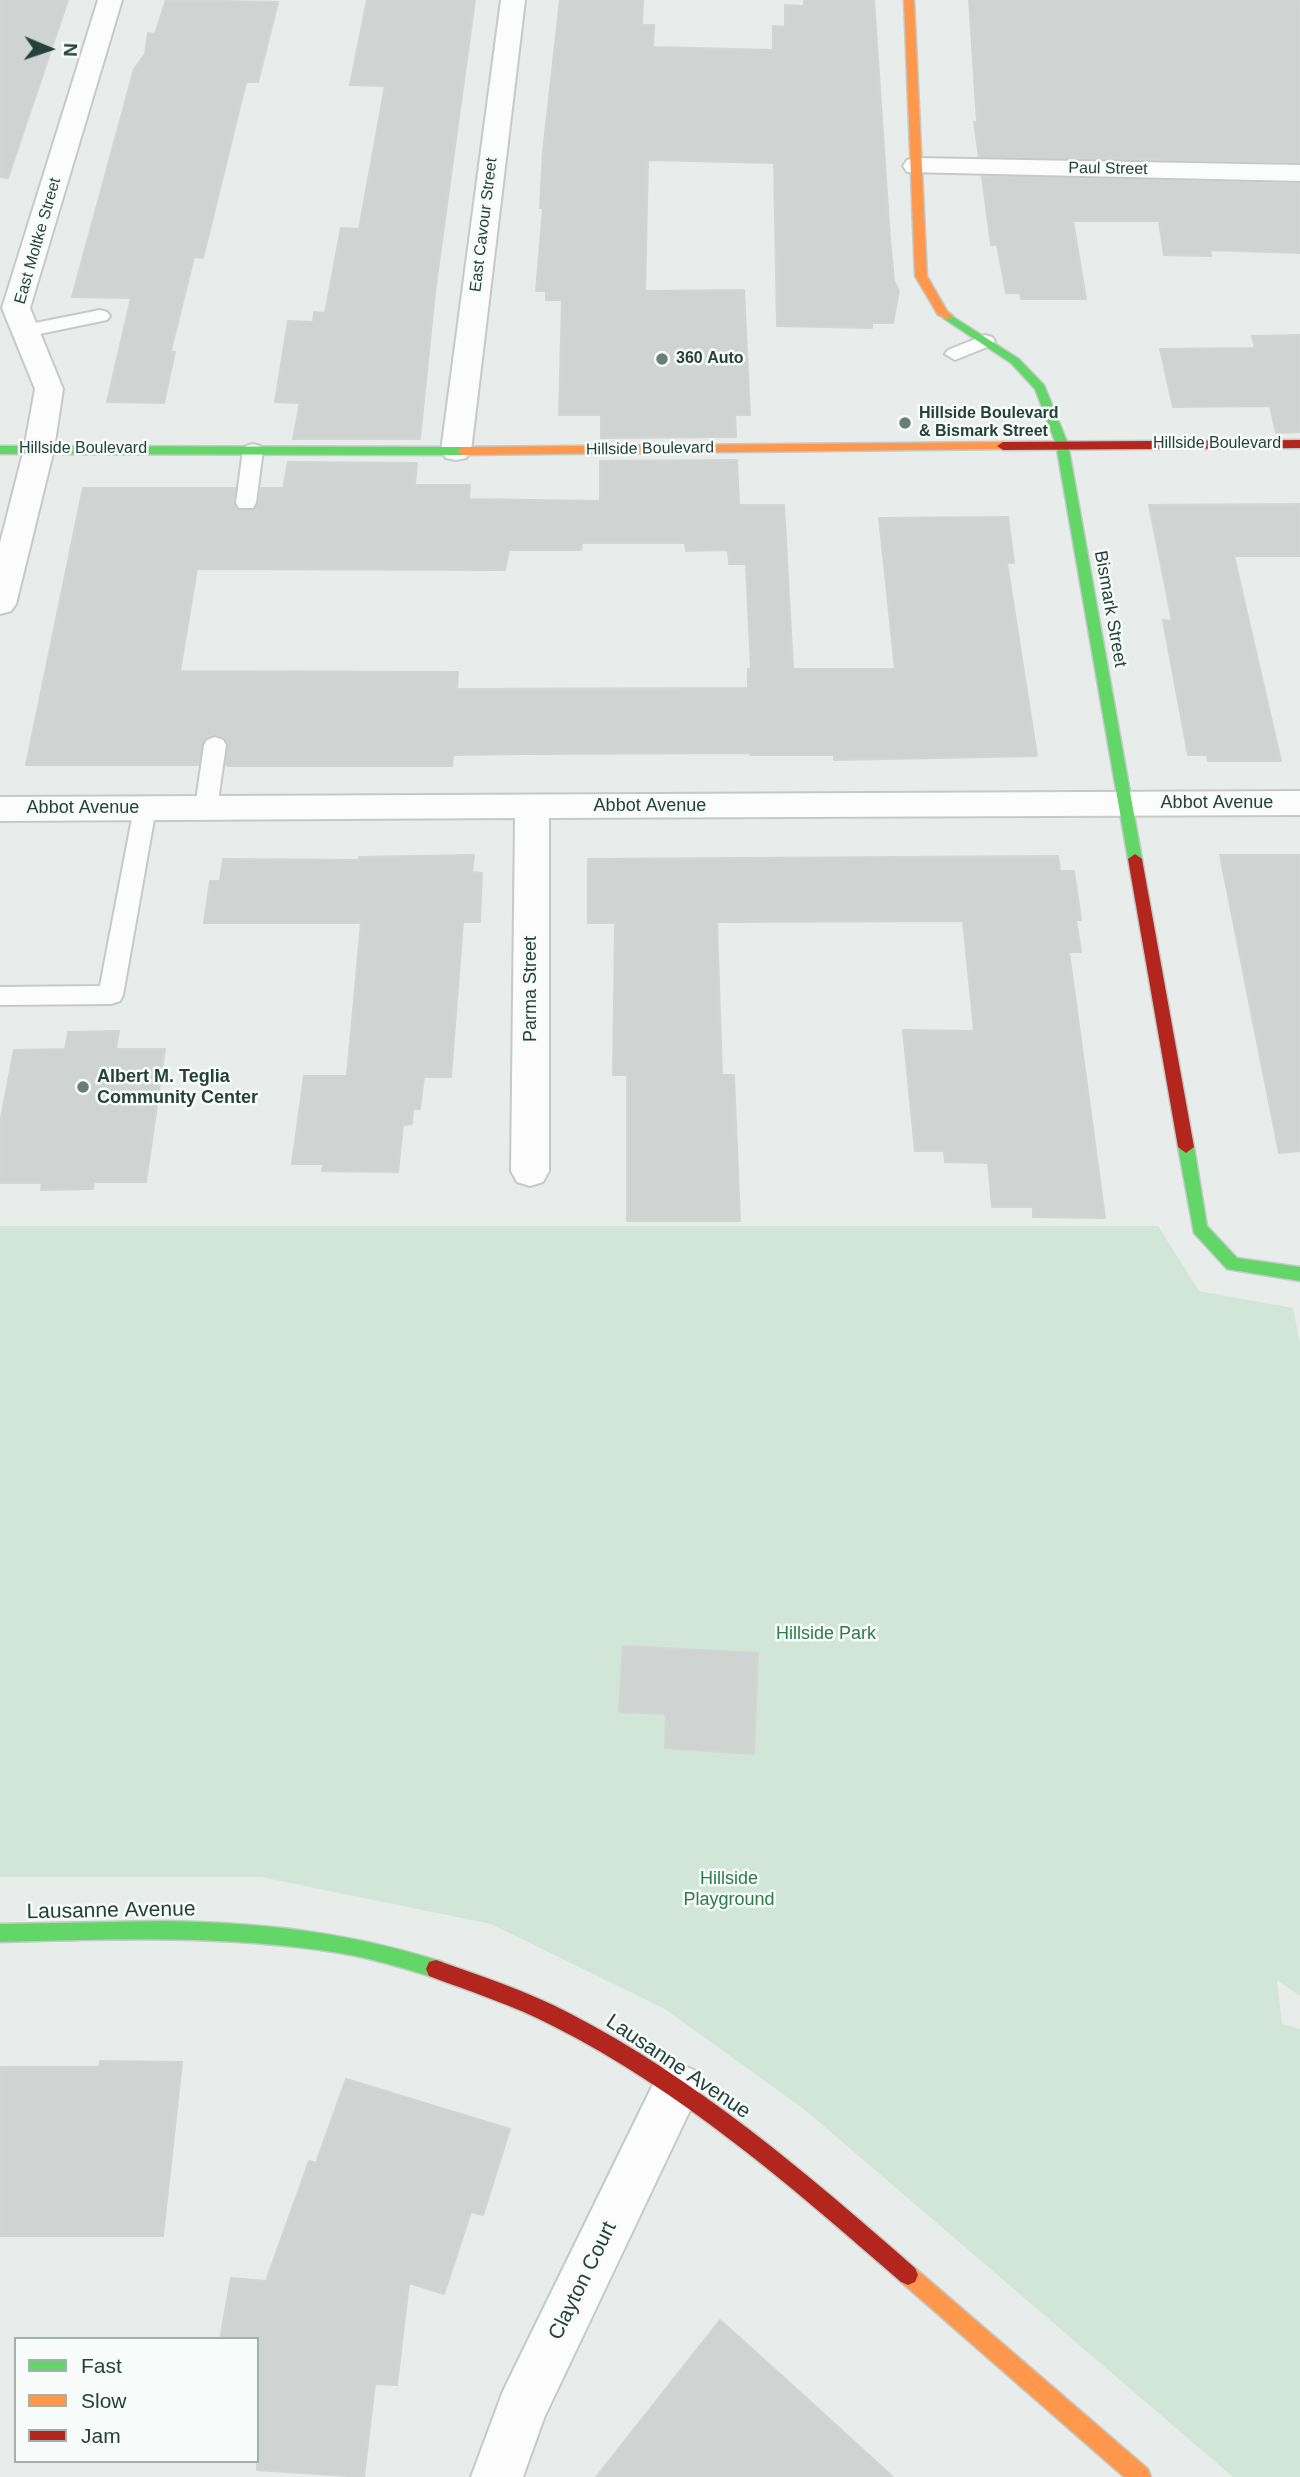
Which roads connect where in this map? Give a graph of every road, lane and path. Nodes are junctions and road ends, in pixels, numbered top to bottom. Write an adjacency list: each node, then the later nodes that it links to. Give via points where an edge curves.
1 (110, 0): 7 (street, East Moltke Street, via 16,308)
2 (513, 0): 15 (street, East Cavour Street)
3 (909, 0): 4 (street, Bismark Street)
4 (916, 166): 5 (street, Paul Street); 8 (street, Bismark Street, via 921,276 942,313)
5 (1300, 173)
6 (100, 316): 7 (lane)
7 (25, 331): 12 (street, East Moltke Street, via 49,389)
8 (985, 341): 9 (lane); 10 (street, Bismark Street, via 1015,361 1040,388)
9 (955, 354)
10 (1062, 444): 11 (street, Hillside Boulevard); 15 (street, Hillside Boulevard); 20 (street, Bismark Street)
11 (1300, 444)
12 (39, 449): 13 (street, Hillside Boulevard); 14 (street, Hillside Boulevard); 17 (street, East Moltke Street)
13 (0, 450)
14 (253, 450): 15 (street, Hillside Boulevard); 16 (lane)
15 (456, 451)
16 (246, 503)
17 (0, 604)
18 (215, 745): 23 (lane)
19 (1300, 803): 20 (street, Abbot Avenue)
20 (1124, 804): 21 (street, Abbot Avenue); 27 (street, Bismark Street, via 1200,1228 1233,1264)
21 (532, 806): 23 (street, Abbot Avenue); 26 (street, Parma Street)
22 (145, 808): 23 (street, Abbot Avenue); 24 (street, Abbot Avenue); 25 (lane, via 111,995)
23 (206, 808)
24 (0, 809)
25 (0, 996)
26 (530, 1171)
27 (1300, 1274)
28 (0, 1933): 29 (street, Lausanne Avenue, via 235,1931 346,1945 459,1976 519,1999 582,2029)
29 (677, 2087): 30 (street, Clayton Court, via 521,2409); 31 (street, Lausanne Avenue, via 774,2158)
30 (497, 2477)
31 (1140, 2477)

